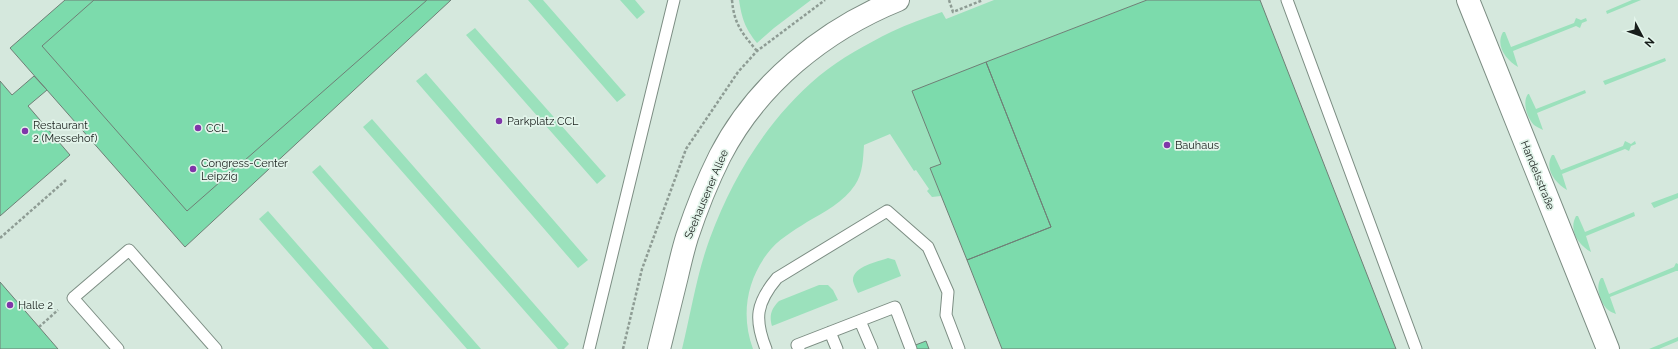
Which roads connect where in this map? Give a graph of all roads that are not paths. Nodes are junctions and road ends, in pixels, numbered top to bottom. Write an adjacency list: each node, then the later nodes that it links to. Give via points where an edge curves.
1 (674, 0): 9 (lane)
2 (898, 0): 10 (main road, Seehausener Allee, via 833,33 801,57 773,83 744,117 720,156 687,238)
3 (1287, 0): 17 (lane)
4 (1468, 0): 18 (main road, Handelsstraße)
5 (860, 321): 6 (lane); 14 (lane); 15 (lane, via 895,307)
6 (830, 332): 12 (lane, via 797,345); 13 (lane)
7 (118, 349): 8 (lane, via 73,298 129,250)
8 (216, 349)
9 (589, 349)
10 (659, 349)
11 (766, 349): 16 (lane, via 759,329 759,312 762,300 777,278 887,211 928,247 948,292 946,315)
12 (799, 349)
13 (837, 349)
14 (872, 349)
15 (911, 349)
16 (959, 349)
17 (1416, 349)
18 (1608, 349)

